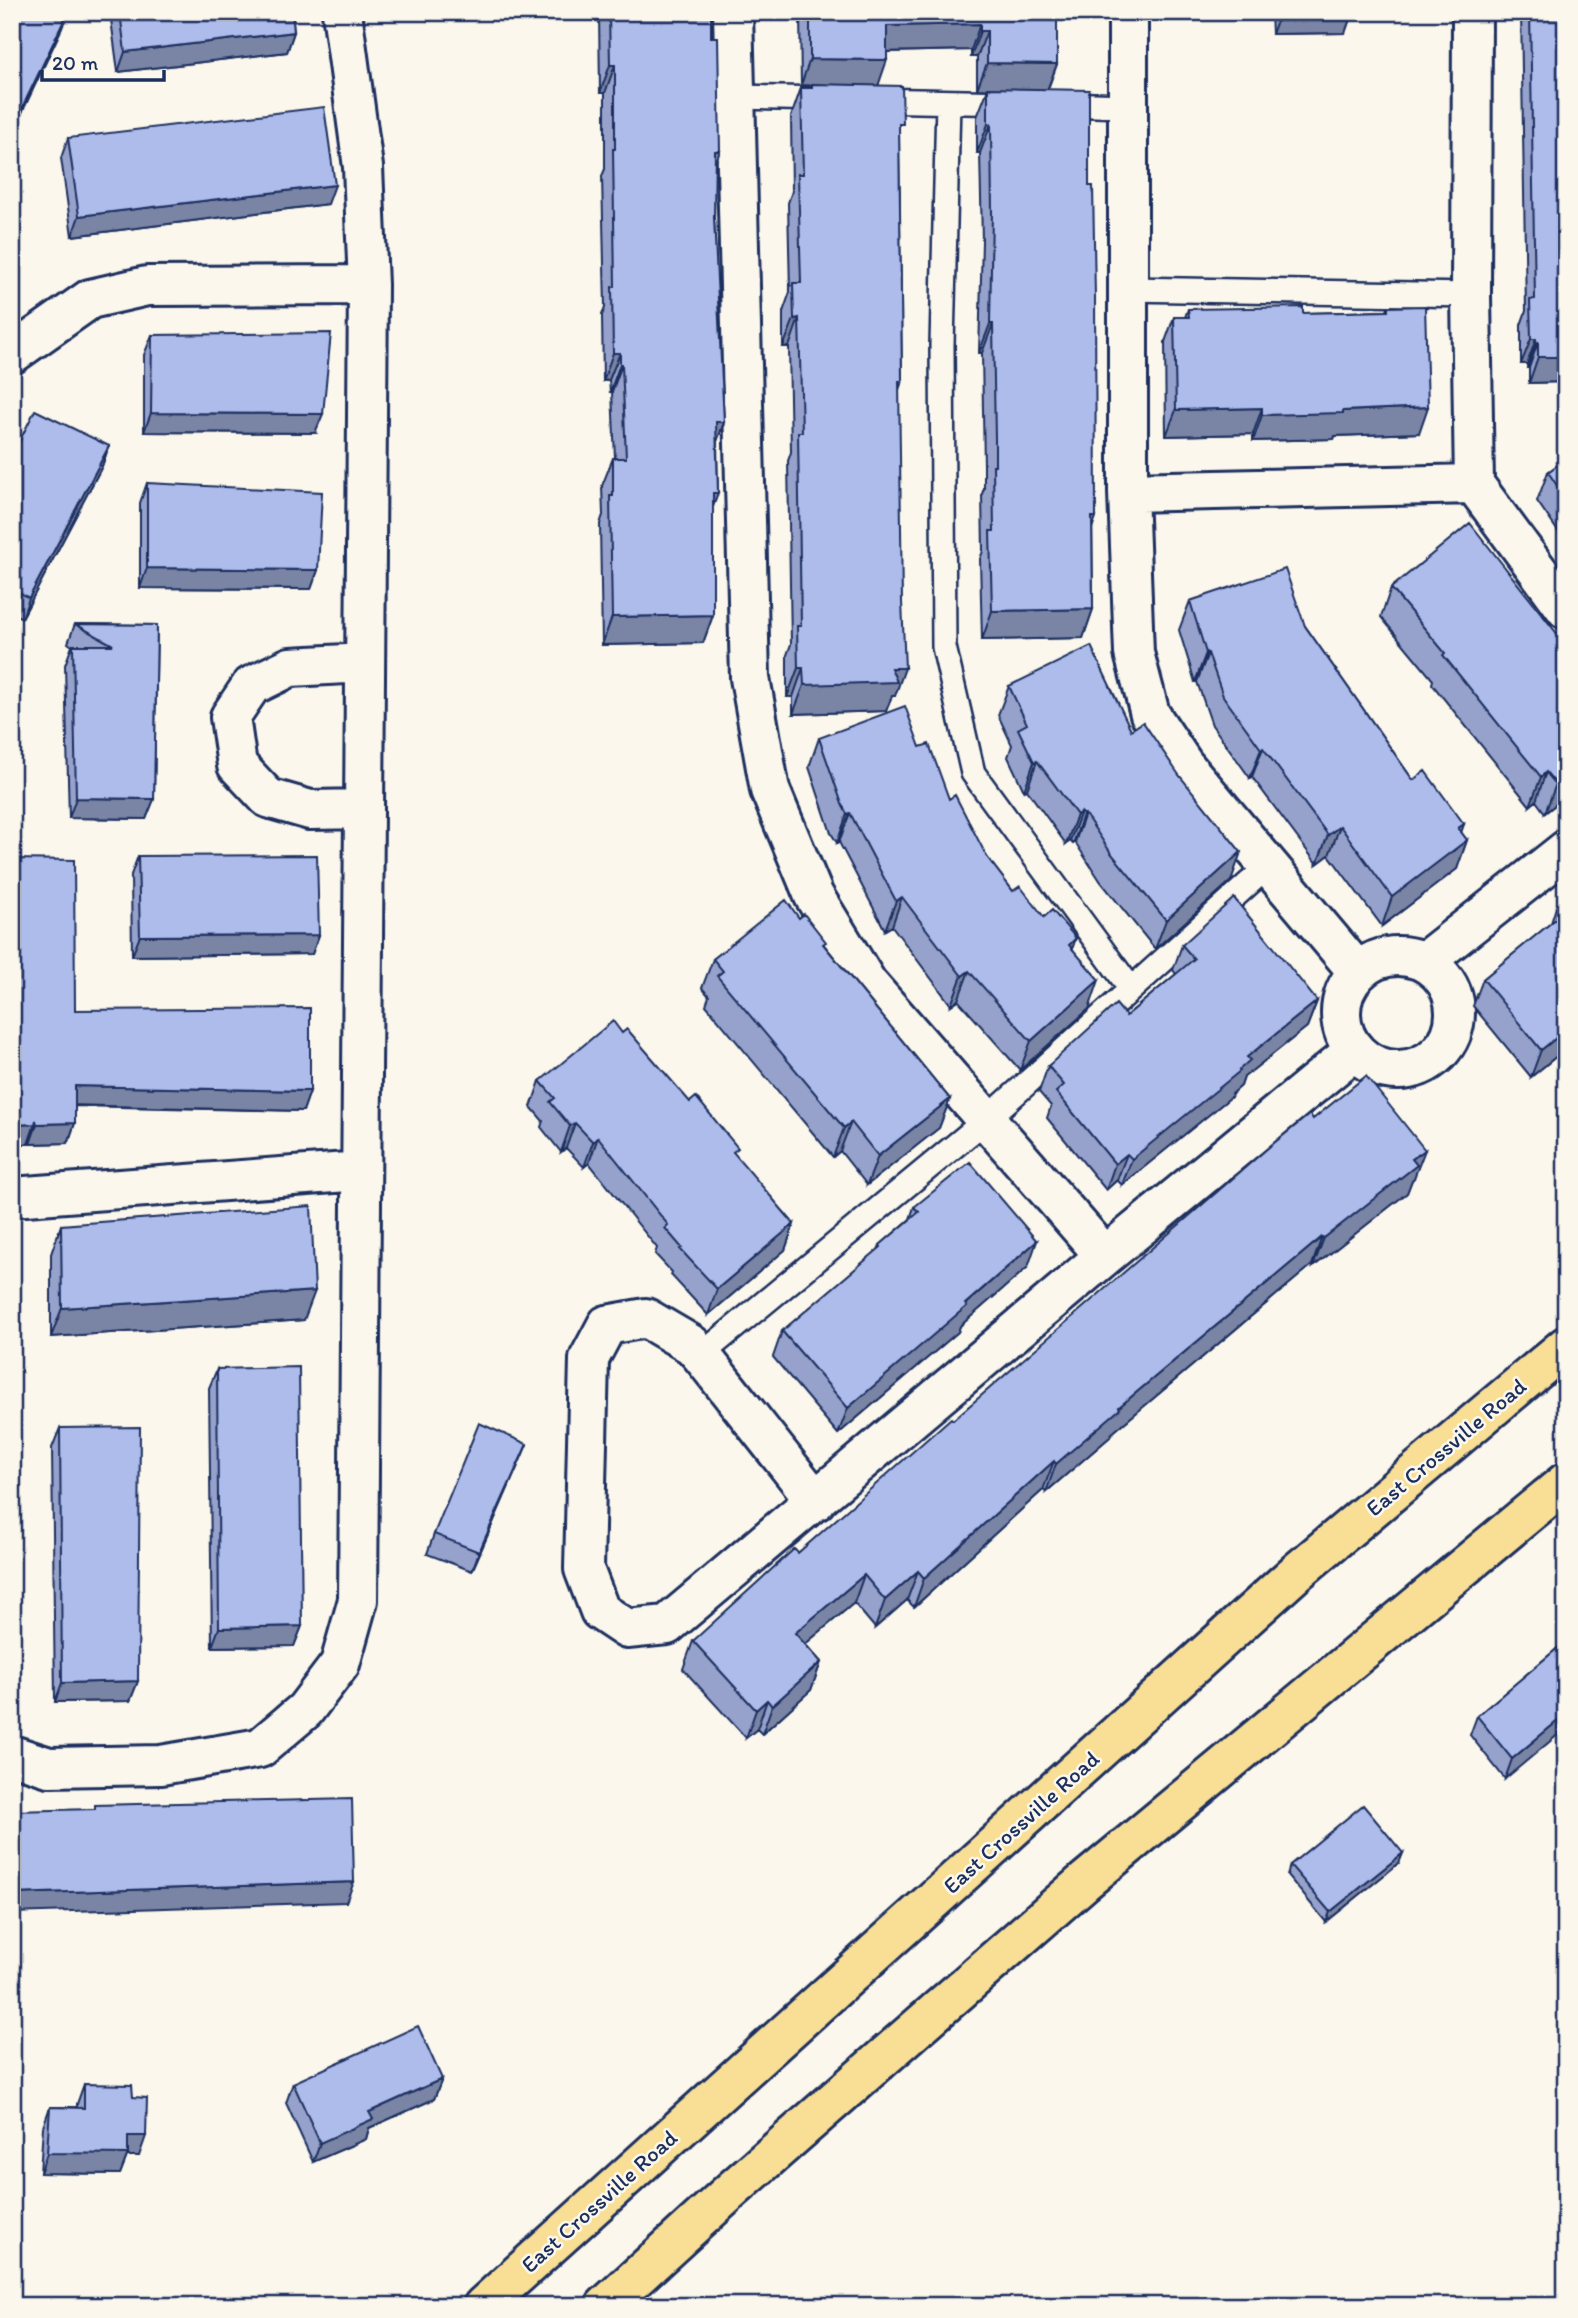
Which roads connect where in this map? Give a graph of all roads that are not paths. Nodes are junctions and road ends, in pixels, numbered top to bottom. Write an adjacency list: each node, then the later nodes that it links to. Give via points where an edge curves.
1 (342, 12): 8 (street, via 363,167)
2 (733, 12): 5 (street)
3 (1128, 12): 7 (street)
4 (1472, 12): 10 (street)
5 (735, 97): 6 (lane); 23 (street, via 750,678 770,790 814,896 867,983)
6 (948, 102): 7 (lane); 21 (lane, via 942,345 944,647 973,773)
7 (1128, 106): 9 (street)
8 (368, 285): 11 (street, via 147,286 90,299); 15 (street)
9 (1128, 289): 10 (lane); 13 (street)
10 (1471, 295): 12 (street)
11 (12, 354)
12 (1474, 484): 13 (street); 14 (street)
13 (1128, 492): 18 (street, via 1134,653 1150,713 1184,765)
14 (1566, 609)
15 (365, 663): 16 (street); 16 (street, via 289,667 251,686 230,717 237,765 268,798 310,810)
16 (364, 809): 24 (street)
17 (1566, 850): 19 (street)
18 (1268, 866): 20 (street); 21 (lane)
19 (1424, 962): 20 (street, via 1405,956 1385,957); 22 (street, via 1442,976 1452,993 1455,1013 1443,1048 1410,1069 1370,1063)
20 (1357, 972): 22 (street, via 1346,988 1340,1014 1344,1033)
21 (1131, 989): 23 (lane)
22 (1355, 1050): 26 (street)
23 (986, 1120): 26 (street); 28 (lane)
24 (361, 1171): 25 (street); 31 (street, via 358,1600 340,1664 305,1710 260,1748 161,1765 49,1767)
25 (12, 1197)
26 (1105, 1256): 30 (street)
27 (1566, 1346): 32 (main road, East Crossville Road, via 1298,1571)
28 (701, 1355): 30 (street); 30 (street, via 646,1318 607,1325 589,1359 584,1569 600,1611 627,1629 667,1625)
29 (1566, 1482): 33 (main road, via 1084,1882)
30 (816, 1501)
31 (12, 1755)
32 (483, 2306)
33 (605, 2306)

